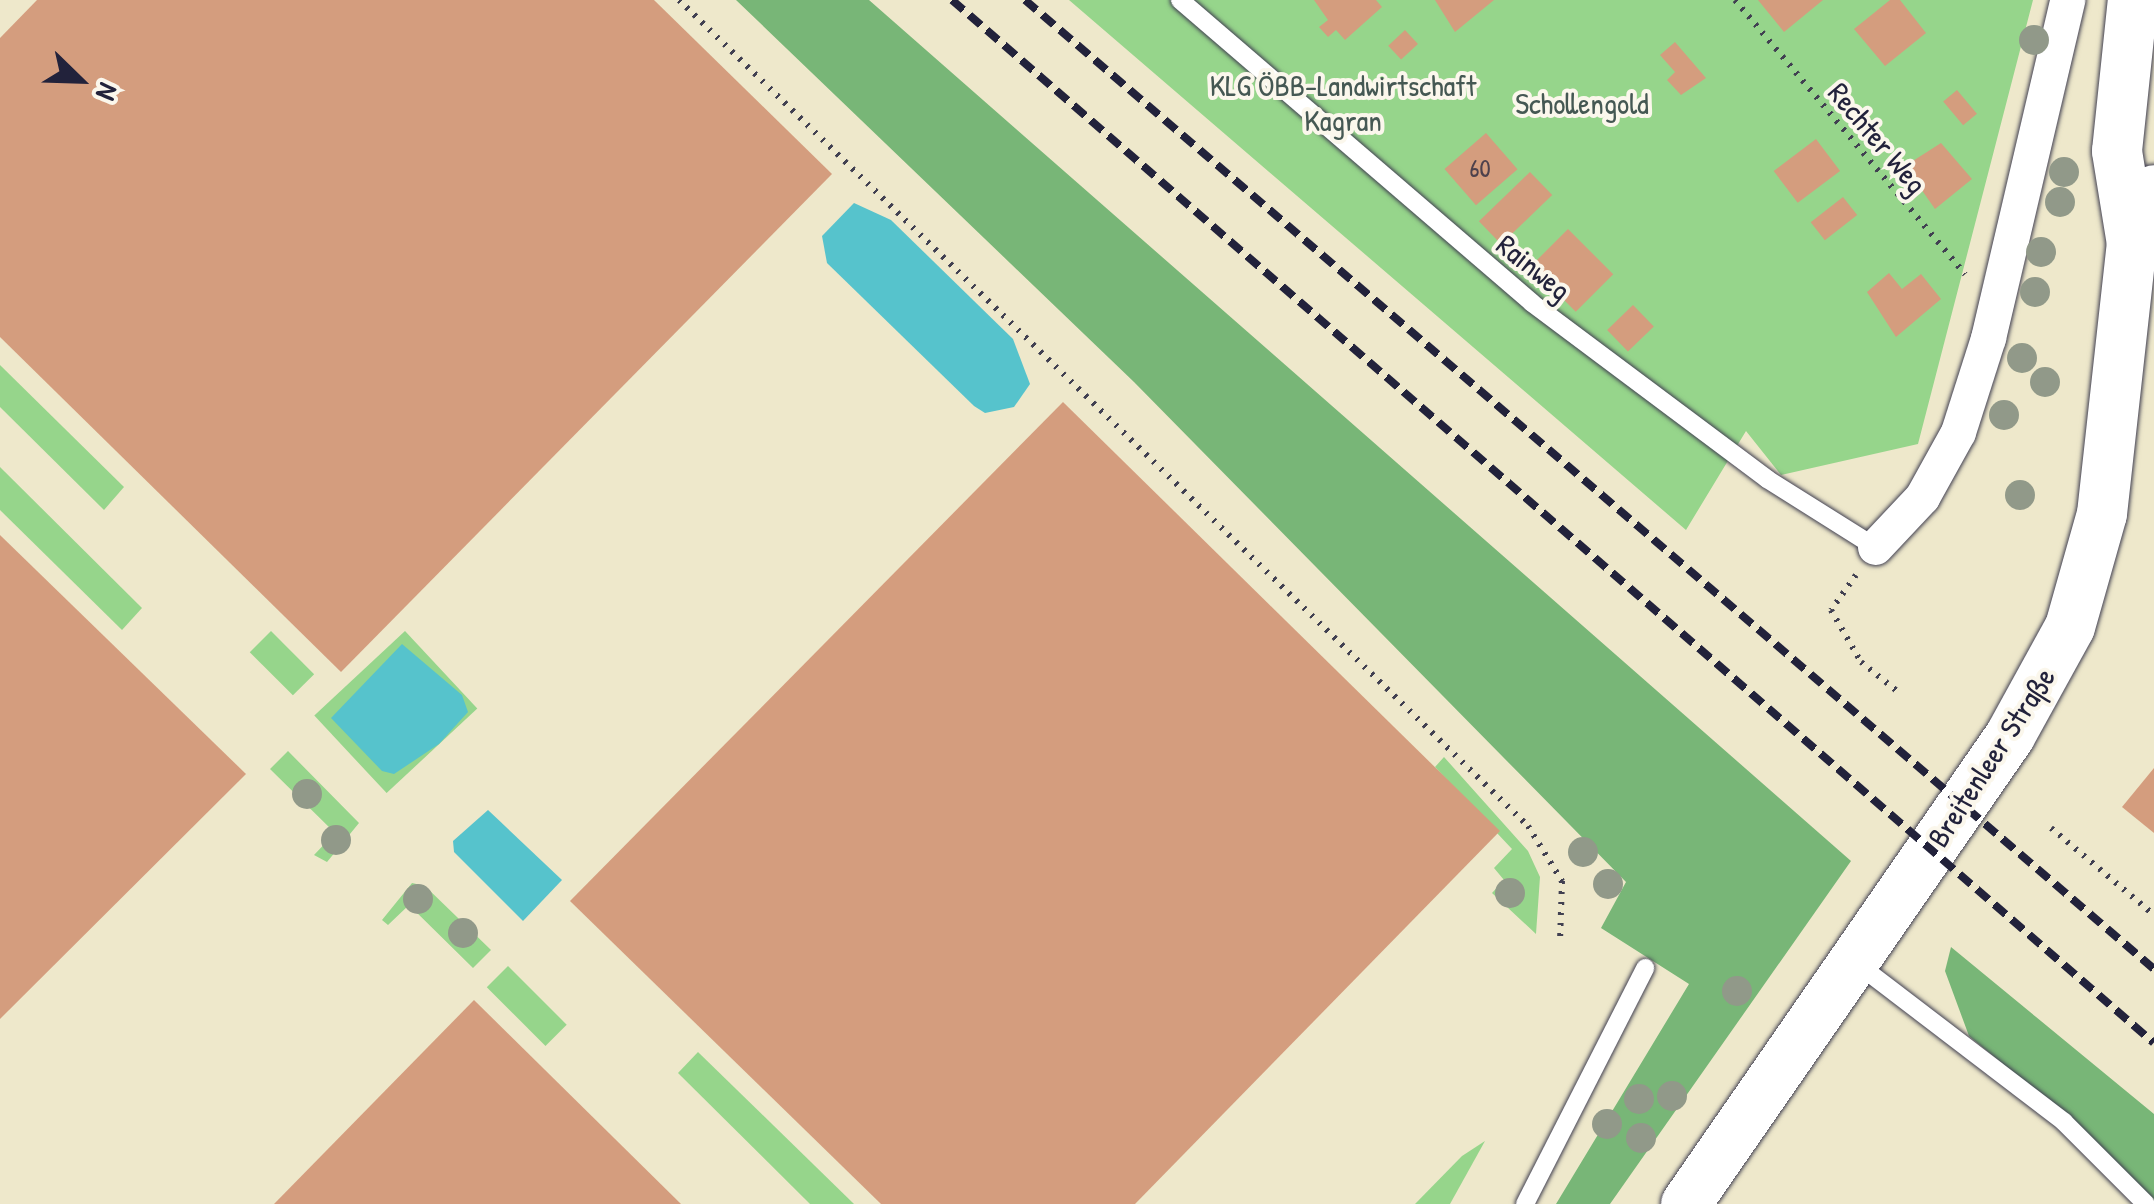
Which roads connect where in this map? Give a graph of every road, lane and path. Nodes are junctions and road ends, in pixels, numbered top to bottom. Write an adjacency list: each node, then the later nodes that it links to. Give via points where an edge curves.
1 (679, 0): 13 (path, via 1528,826 1562,880)
2 (1180, 0): 9 (lane, Rainweg, via 1532,303 1767,479)
3 (1734, 0): 8 (path, Rechter Weg, via 1955,267)
4 (2067, 0): 8 (street)
5 (2139, 20): 7 (main road, Breitenleer Straße, via 2116,151)
6 (2154, 190): 7 (main road, Breitenleer Straße)
7 (2132, 244): 14 (main road, Breitenleer Straße, via 2102,514 2070,627 2010,736)
8 (1998, 290): 9 (street, via 1958,432 1922,497)
9 (1875, 548): 10 (path, via 1831,610 1861,662)
10 (1897, 691)
11 (2052, 828): 12 (path)
12 (2154, 914)
13 (1560, 940)
14 (1855, 962): 17 (main road, Breitenleer Straße); 18 (lane, via 2064,1122)
15 (1645, 968): 16 (lane)
16 (1526, 1204)
17 (1686, 1204)
18 (2146, 1204)

